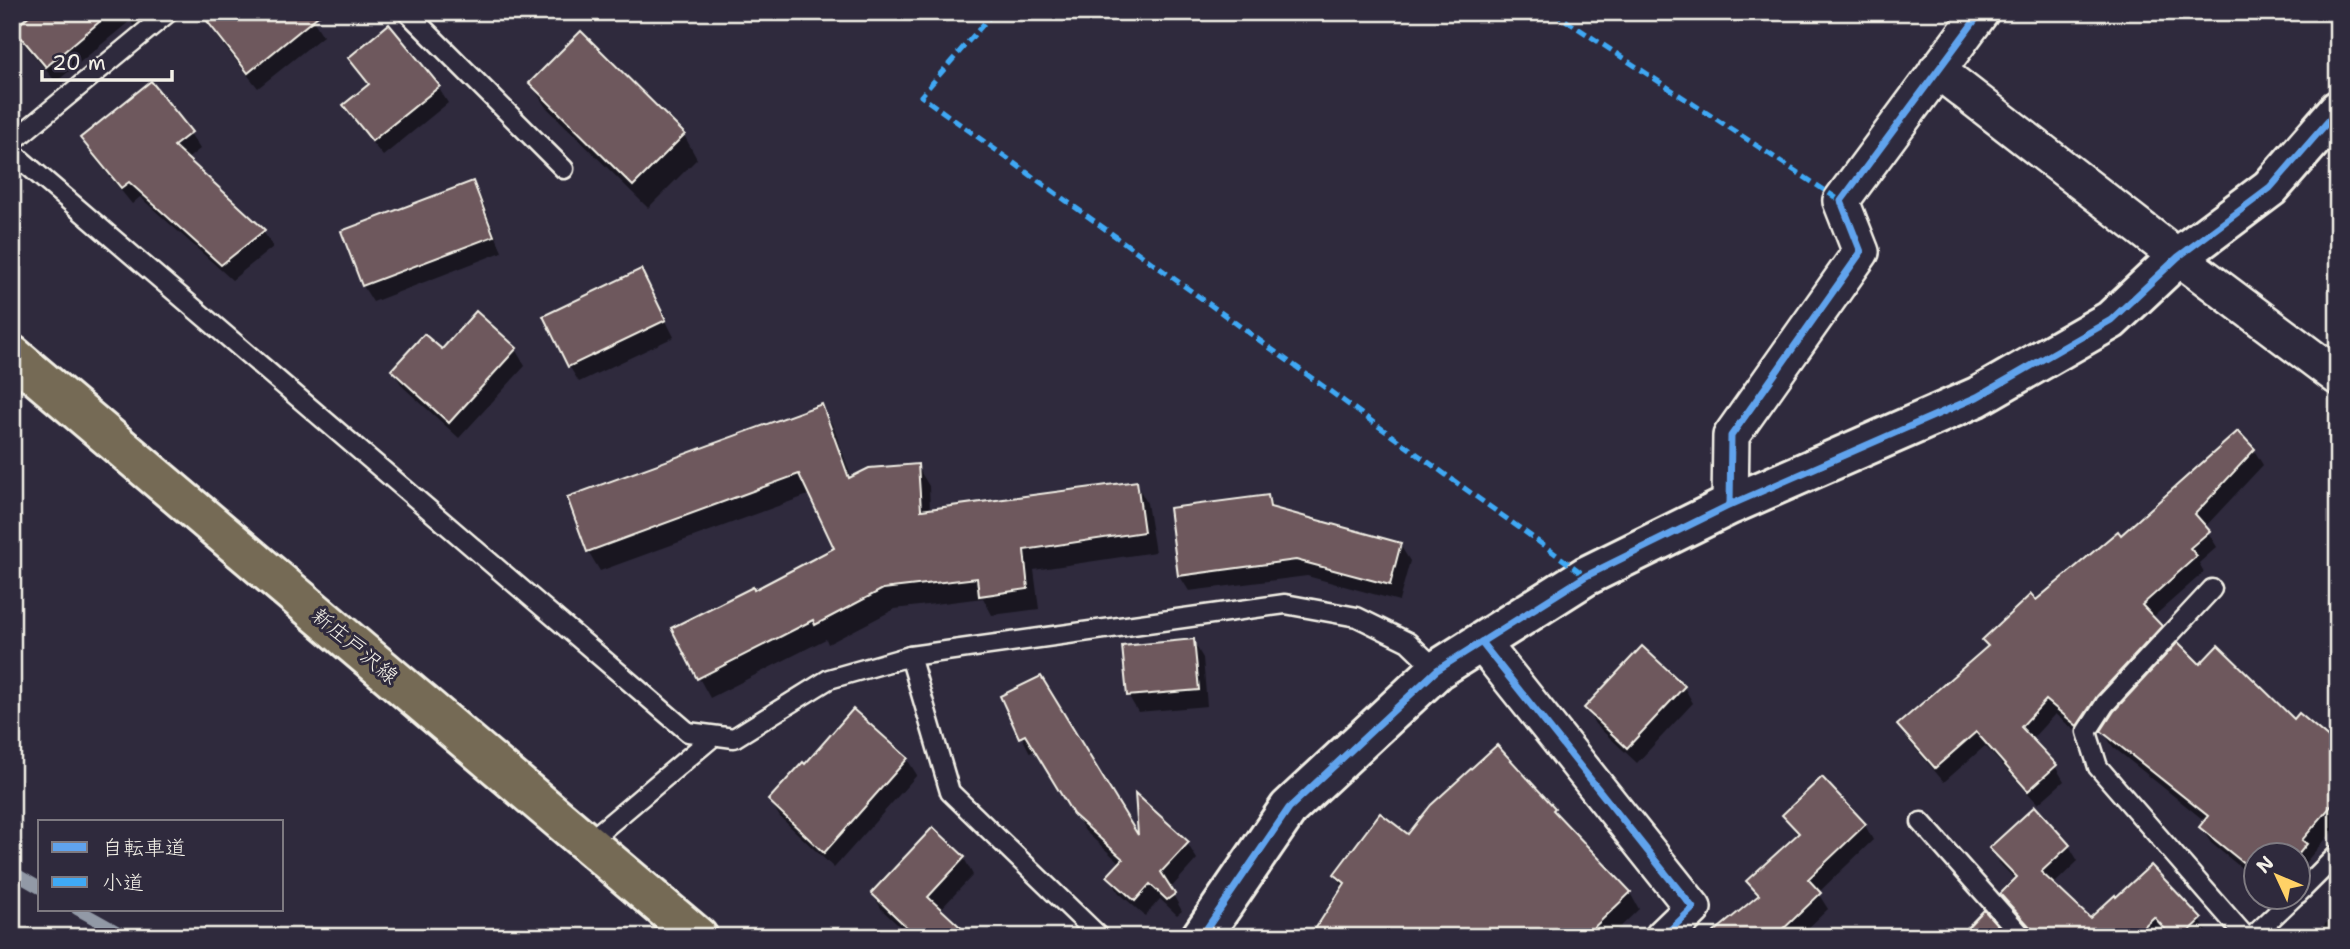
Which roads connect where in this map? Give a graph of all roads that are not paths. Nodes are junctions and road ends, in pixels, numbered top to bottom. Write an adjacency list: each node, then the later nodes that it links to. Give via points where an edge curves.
1 (169, 12): 6 (lane)
2 (407, 12): 7 (lane)
3 (1981, 12): 4 (street)
4 (1937, 70): 8 (street); 11 (street, via 1841,201 1861,252 1731,436)
5 (2338, 110): 8 (street, via 2270,188)
6 (14, 154): 16 (lane, via 688,732)
7 (564, 169)
8 (2178, 257): 10 (street); 11 (street, via 2111,320 1977,397)
9 (12, 355): 18 (main road, 新庄戸沢線)
10 (2338, 377)
11 (1730, 505): 13 (street, via 1586,576)
12 (2212, 589): 27 (lane, via 2105,704 2087,732 2098,767)
13 (1481, 642): 15 (street); 25 (street, via 1693,908)
14 (911, 656): 15 (lane, via 1285,604 1357,617 1408,642); 16 (lane, via 829,679 734,738); 23 (lane, via 950,792)
15 (1437, 670): 24 (street, via 1289,808)
16 (714, 736): 18 (lane)
17 (1921, 822): 26 (lane)
18 (587, 843): 22 (main road, 新庄戸沢線)
19 (2338, 854): 20 (lane)
20 (2312, 879)
21 (2279, 911): 28 (lane)
22 (698, 937)
23 (1100, 937)
24 (1201, 937)
25 (1662, 937)
26 (2022, 937)
27 (2246, 937)
28 (2252, 937)

